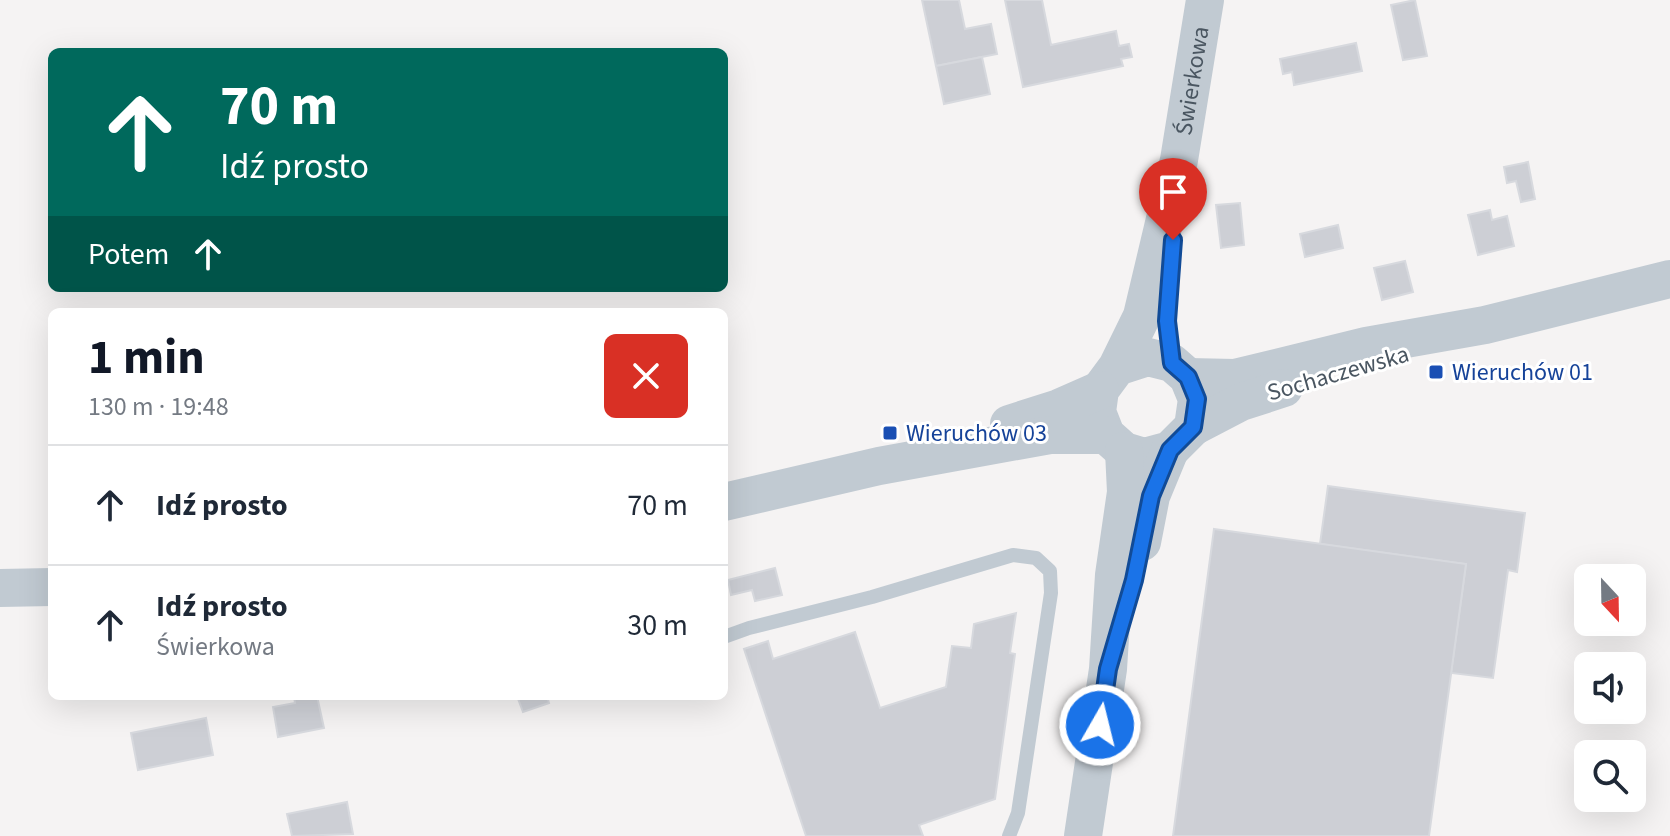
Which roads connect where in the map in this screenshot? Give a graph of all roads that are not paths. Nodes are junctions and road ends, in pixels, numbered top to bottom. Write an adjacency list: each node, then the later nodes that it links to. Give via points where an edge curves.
1 (1205, 0): 2 (street, Świerkowa)
2 (1179, 160): 5 (street, Świerkowa, via 1167,321); 6 (street, Świerkowa, via 1142,316)
3 (1670, 279): 4 (street, Sochaczewska)
4 (1485, 325): 5 (street, Sochaczewska, via 1366,346 1235,378); 7 (street, Sochaczewska, via 1434,346 1241,402)
5 (1180, 370): 6 (street, via 1148,357); 7 (street, via 1197,399)
6 (1108, 379): 8 (street, via 1097,412); 9 (street, via 1059,408)
7 (1182, 438): 8 (street, via 1144,457); 14 (street, via 1151,496)
8 (1115, 443): 9 (street, via 1050,435); 14 (street, via 1126,492)
9 (879, 466): 10 (street)
10 (728, 501)
11 (48, 587): 12 (street)
12 (0, 588)
13 (728, 631): 15 (lane, via 1013,555 1036,558 1050,571 1051,593 1018,813)
14 (1108, 669): 16 (street)
15 (1009, 836)
16 (1083, 836)

